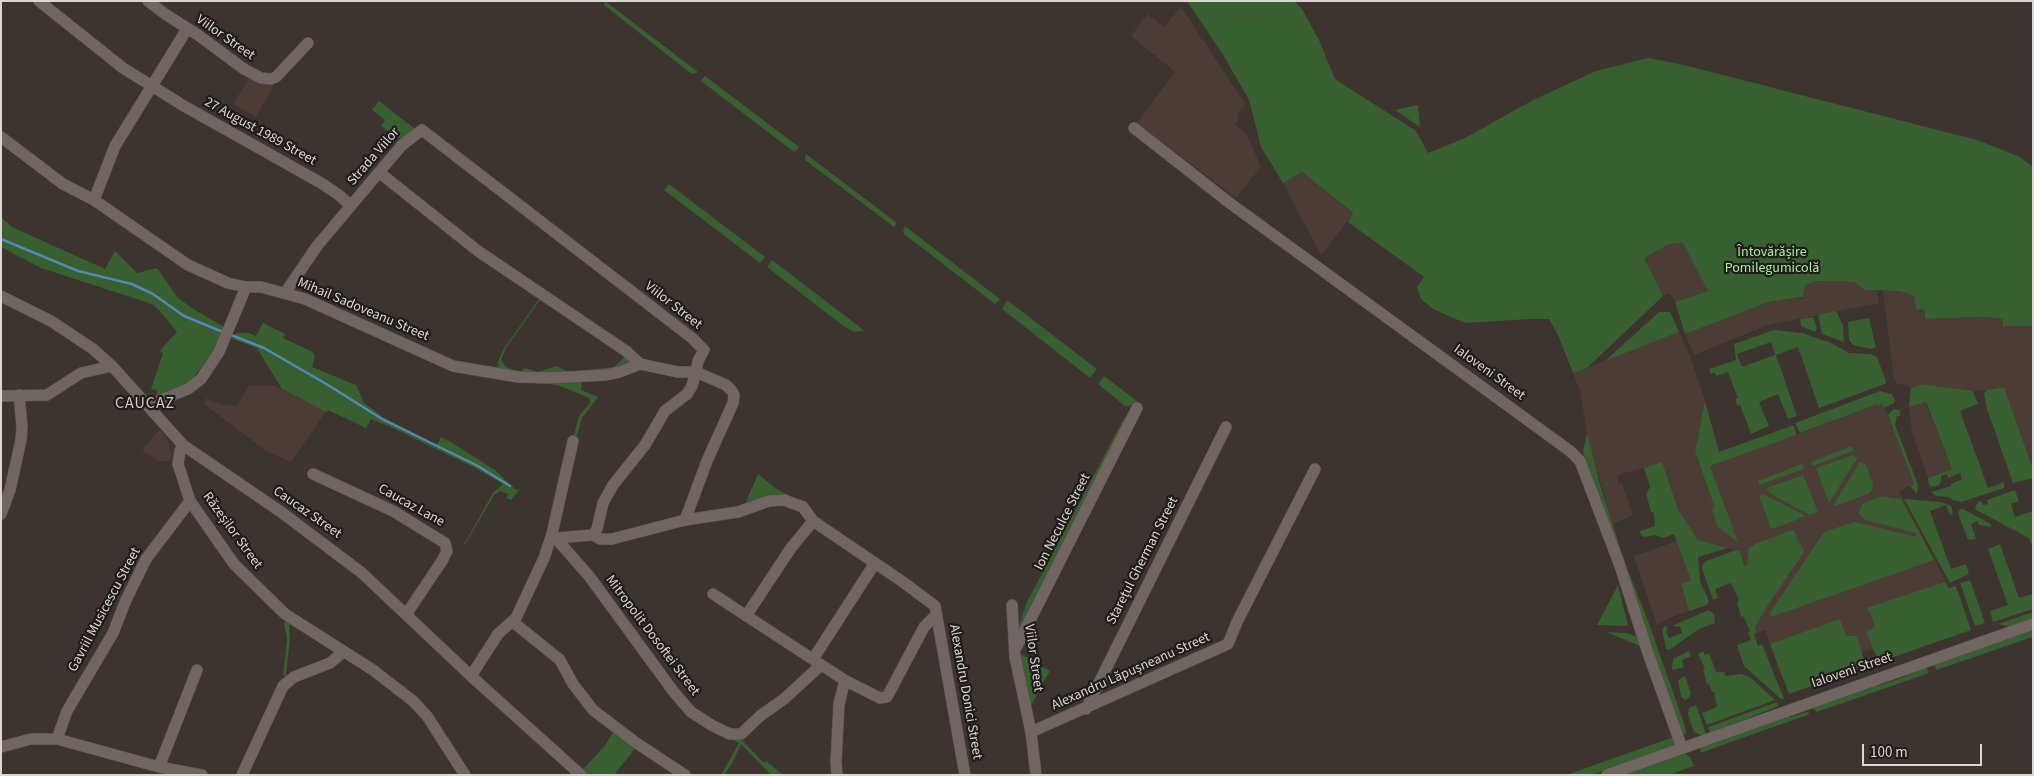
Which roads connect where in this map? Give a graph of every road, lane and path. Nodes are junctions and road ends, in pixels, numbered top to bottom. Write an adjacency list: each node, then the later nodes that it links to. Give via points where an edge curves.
1 (39, 1): 5 (street, 27 August 1989 Street, via 96,48)
2 (148, 1): 3 (street, Viilor Street)
3 (188, 29): 4 (street, Viilor Street, via 244,69 266,79 281,72); 5 (street)
4 (308, 43)
5 (152, 87): 9 (street, via 115,146); 10 (street, 27 August 1989 Street, via 321,183)
6 (1134, 128): 50 (street, Ialoveni Street, via 1231,204 1580,461 1619,563)
7 (1, 137): 9 (street, Mihail Sadoveanu Street, via 63,184)
8 (380, 173): 10 (street, Strada Viilor); 14 (street, via 478,251 626,351); 16 (street, Viilor Street, via 402,145 422,130 692,338 704,350)
9 (94, 200): 11 (street, Mihail Sadoveanu Street, via 188,265)
10 (351, 206): 12 (street, Strada Viilor, via 313,251)
11 (246, 287): 12 (street, Mihail Sadoveanu Street); 19 (street, via 211,366 188,389)
12 (285, 293): 14 (street, Mihail Sadoveanu Street, via 462,368 518,377 550,378 606,375)
13 (1, 296): 15 (street, Caucaz Street, via 69,332)
14 (640, 364): 16 (street, via 678,372)
15 (112, 366): 17 (street, via 81,373 47,395); 19 (street, Caucaz Street)
16 (696, 372): 28 (street, via 726,385 734,395); 30 (street, via 687,394 665,412 645,445 613,485 603,503)
17 (19, 395): 18 (street); 27 (street, via 21,440)
18 (1, 396)
19 (148, 405): 23 (street, Caucaz Street)
20 (1138, 408): 40 (street, Ion Neculce Street)
21 (1226, 427): 46 (street, Starețul Gherman Street)
22 (573, 441): 31 (street)
23 (183, 444): 26 (street, Răzeșilor Street, via 178,464); 35 (street, Caucaz Street, via 341,556)
24 (1316, 469): 46 (street, Alexandru Lăpușneanu Street, via 1228,644)
25 (313, 474): 35 (street, Caucaz Lane, via 393,511 445,543 447,551 442,561)
26 (190, 502): 41 (street, Răzeșilor Street, via 245,577 285,614); 48 (street, Gavriil Musicescu Street, via 146,559 112,632 67,711)
27 (1, 514)
28 (685, 520): 29 (street, Alexandru Donici Street, via 709,518 784,500 803,507); 30 (street, via 612,539)
29 (812, 521): 32 (street, Alexandru Donici Street); 37 (street)
30 (594, 535): 31 (street)
31 (554, 536): 38 (street); 42 (street, Mitropolit Dosoftei Street, via 589,576 668,685 686,707 705,722 736,735 746,731 784,699)
32 (875, 563): 36 (street, Alexandru Donici Street, via 933,603); 42 (street)
33 (713, 594): 37 (street, Alexandru Donici Street)
34 (1012, 605): 40 (street, Viilor Street)
35 (406, 613): 44 (street, Caucaz Street)
36 (936, 615): 45 (street, Alexandru Donici Street, via 924,627 887,697 880,698); 58 (street, Alexandru Donici Street)
37 (746, 616): 42 (street, Alexandru Donici Street)
38 (513, 622): 44 (street, via 498,634); 56 (street, via 560,660 593,710)
39 (2033, 624): 50 (street, Ialoveni Street)
40 (1015, 650): 47 (street, Viilor Street)
41 (343, 652): 53 (street, via 330,663 294,677 284,686); 54 (street, Răzeșilor Street, via 413,700)
42 (817, 662): 45 (street, Alexandru Donici Street)
43 (197, 670): 51 (street)
44 (471, 676): 55 (street, Caucaz Street)
45 (846, 681): 57 (street, via 839,704)
46 (1086, 709): 47 (street, Alexandru Lăpușneanu Street)
47 (1031, 732): 59 (street, Viilor Street)
48 (57, 739): 49 (street, via 31,739); 51 (street)
49 (1, 747)
50 (1682, 748): 60 (street, Ialoveni Street)
51 (159, 767): 52 (street)
52 (202, 775)
53 (242, 775)
54 (465, 775)
55 (581, 775)
56 (685, 775)
57 (838, 775)
58 (965, 775)
59 (1036, 775)
60 (1607, 775)

